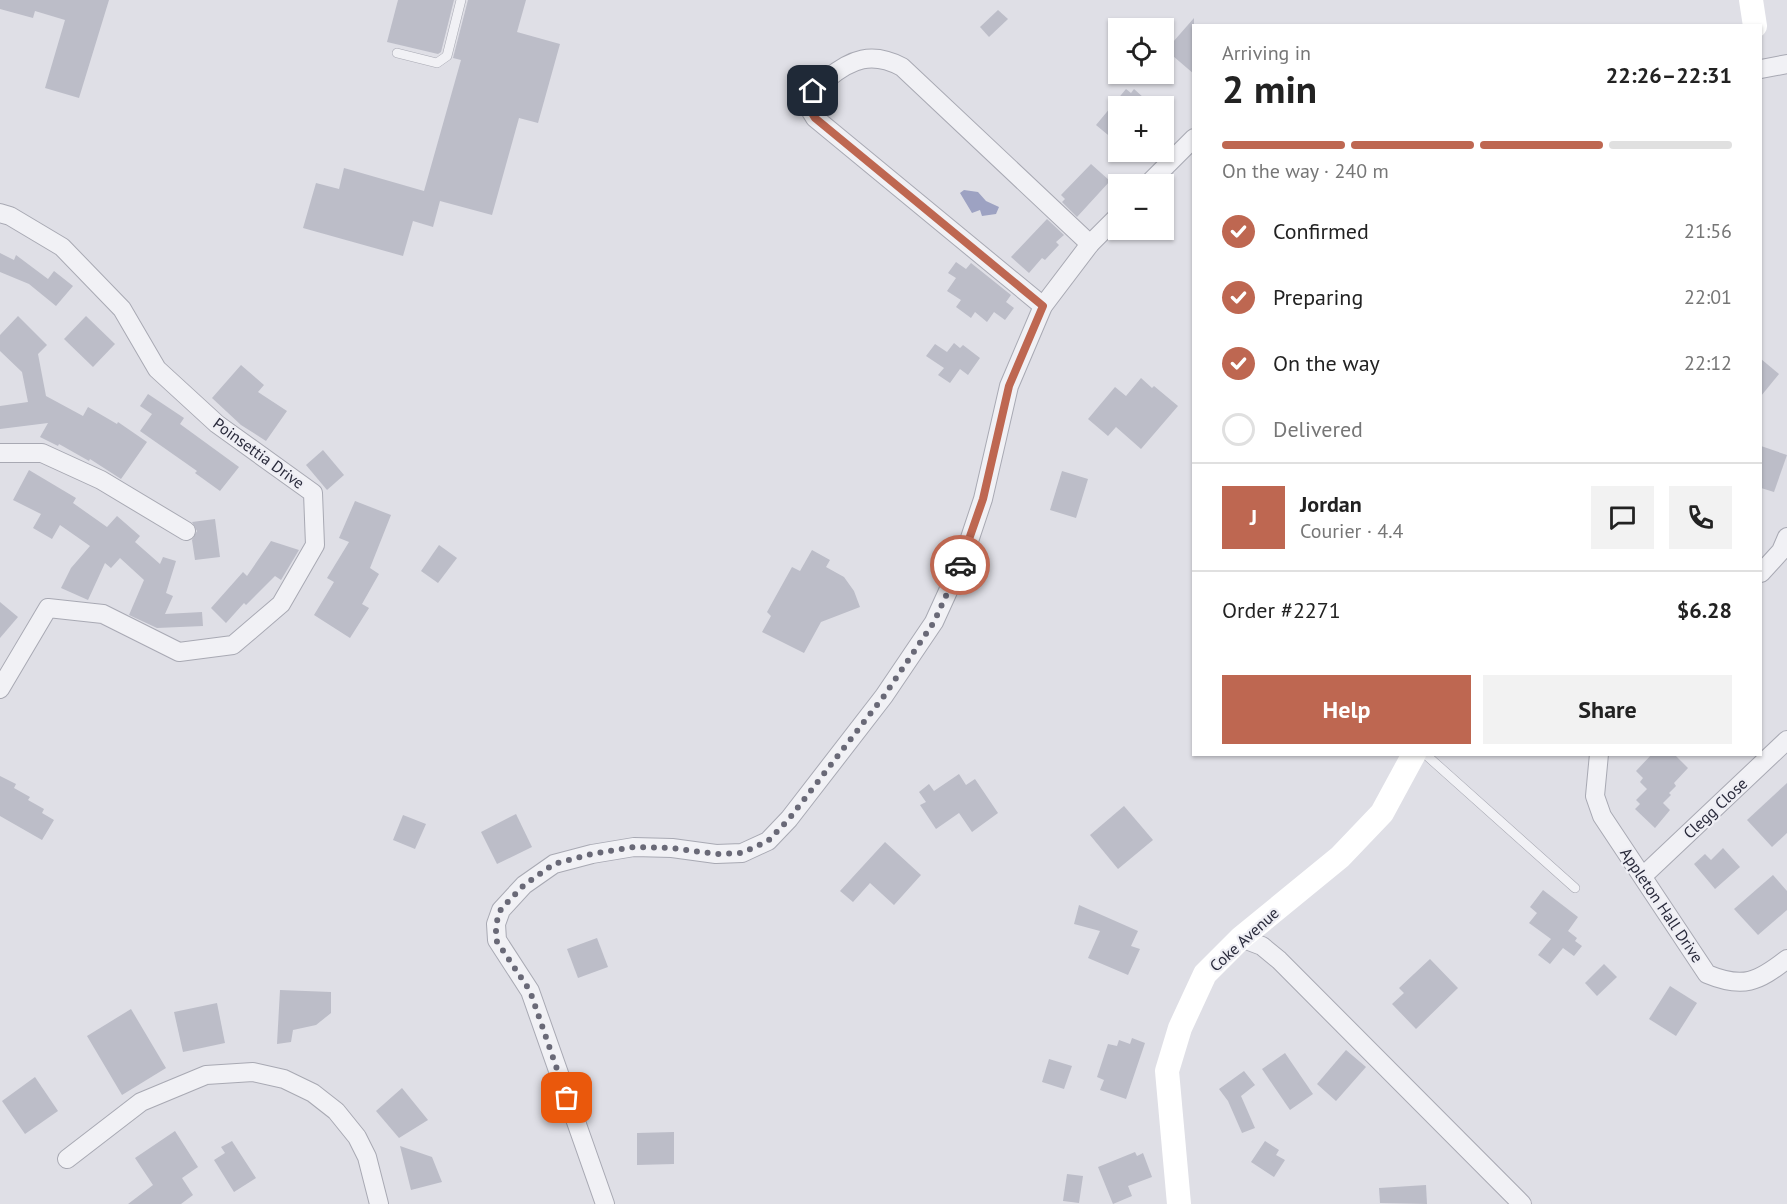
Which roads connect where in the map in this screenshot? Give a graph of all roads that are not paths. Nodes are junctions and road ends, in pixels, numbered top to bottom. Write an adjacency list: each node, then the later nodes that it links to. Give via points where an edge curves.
1 (461, 0): 4 (lane, via 447,56 442,62)
2 (1751, 0): 3 (street)
3 (1755, 24)
4 (397, 53)
5 (1787, 64): 6 (street)
6 (1762, 69)
7 (1192, 140): 8 (street)
8 (1158, 174)
9 (0, 213): 17 (street, Poinsettia Drive, via 62,247 122,309 157,369 217,424 313,493 315,545 281,604 233,645 179,652 104,614 48,608)
10 (1108, 226): 11 (street)
11 (1090, 244): 12 (street); 12 (street, via 902,67 882,60 860,59 842,66 813,91 807,105 815,118)
12 (1043, 306): 28 (street, via 1009,386 983,499 964,556 934,622 884,696 789,819 768,841 742,853 634,847 554,864 524,885 501,909 496,940 530,991)
13 (0, 453): 14 (street, via 42,453 101,480)
14 (186, 531)
15 (1787, 537): 16 (street, via 1781,551)
16 (1762, 572)
17 (0, 689)
18 (1787, 740): 22 (street, Clegg Close)
19 (1413, 756): 24 (street, Coke Avenue, via 1382,813 1340,857)
20 (1427, 756): 23 (lane)
21 (1599, 756): 22 (street, Appleton Hall Drive, via 1595,796 1602,816)
22 (1643, 876): 25 (street, Appleton Hall Drive, via 1707,974 1743,983 1764,977)
23 (1575, 888)
24 (1241, 938): 29 (street, Coke Avenue, via 1205,974 1180,1028 1167,1071); 30 (street, via 1262,946 1279,960)
25 (1787, 959)
26 (67, 1159): 27 (street, via 141,1102 206,1075 253,1072 284,1079 313,1093 336,1111 364,1152)
27 (379, 1204)
28 (605, 1204)
29 (1179, 1204)
30 (1522, 1204)

